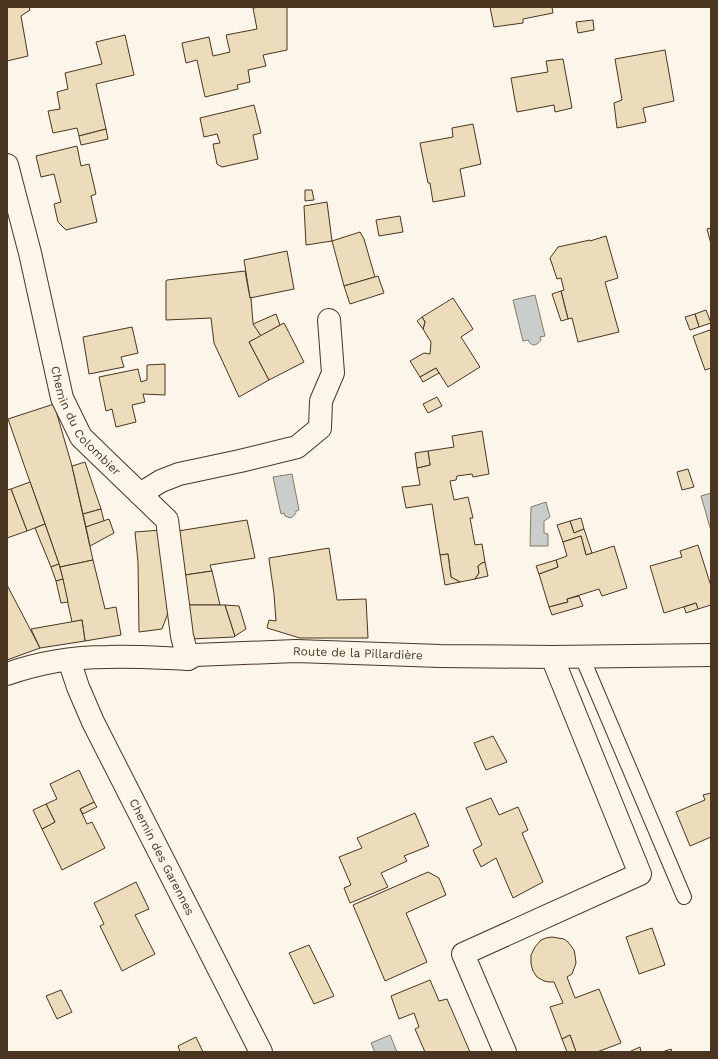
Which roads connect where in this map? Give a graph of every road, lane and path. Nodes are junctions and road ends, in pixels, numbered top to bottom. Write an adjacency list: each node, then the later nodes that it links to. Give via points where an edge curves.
1 (7, 165): 3 (street, Chemin du Colombier, via 30,253 62,398 81,437)
2 (329, 320): 3 (street, via 333,374 321,400 320,428 297,447 179,474)
3 (140, 494): 7 (street, Chemin du Colombier, via 167,520 182,636)
4 (711, 655): 6 (street, Route de la Pillardière)
5 (552, 657): 6 (street, Route de la Pillardière); 7 (street, Route de la Pillardière, via 296,651 196,655); 12 (street, via 640,874 463,954)
6 (582, 657): 10 (lane)
7 (188, 659): 8 (street, Route de la Pillardière, via 107,657)
8 (69, 660): 9 (street, Route de la Pillardière, via 20,669); 11 (street, Chemin des Garennes, via 93,722)
9 (7, 674)
10 (684, 897)
11 (262, 1052)
12 (505, 1052)

